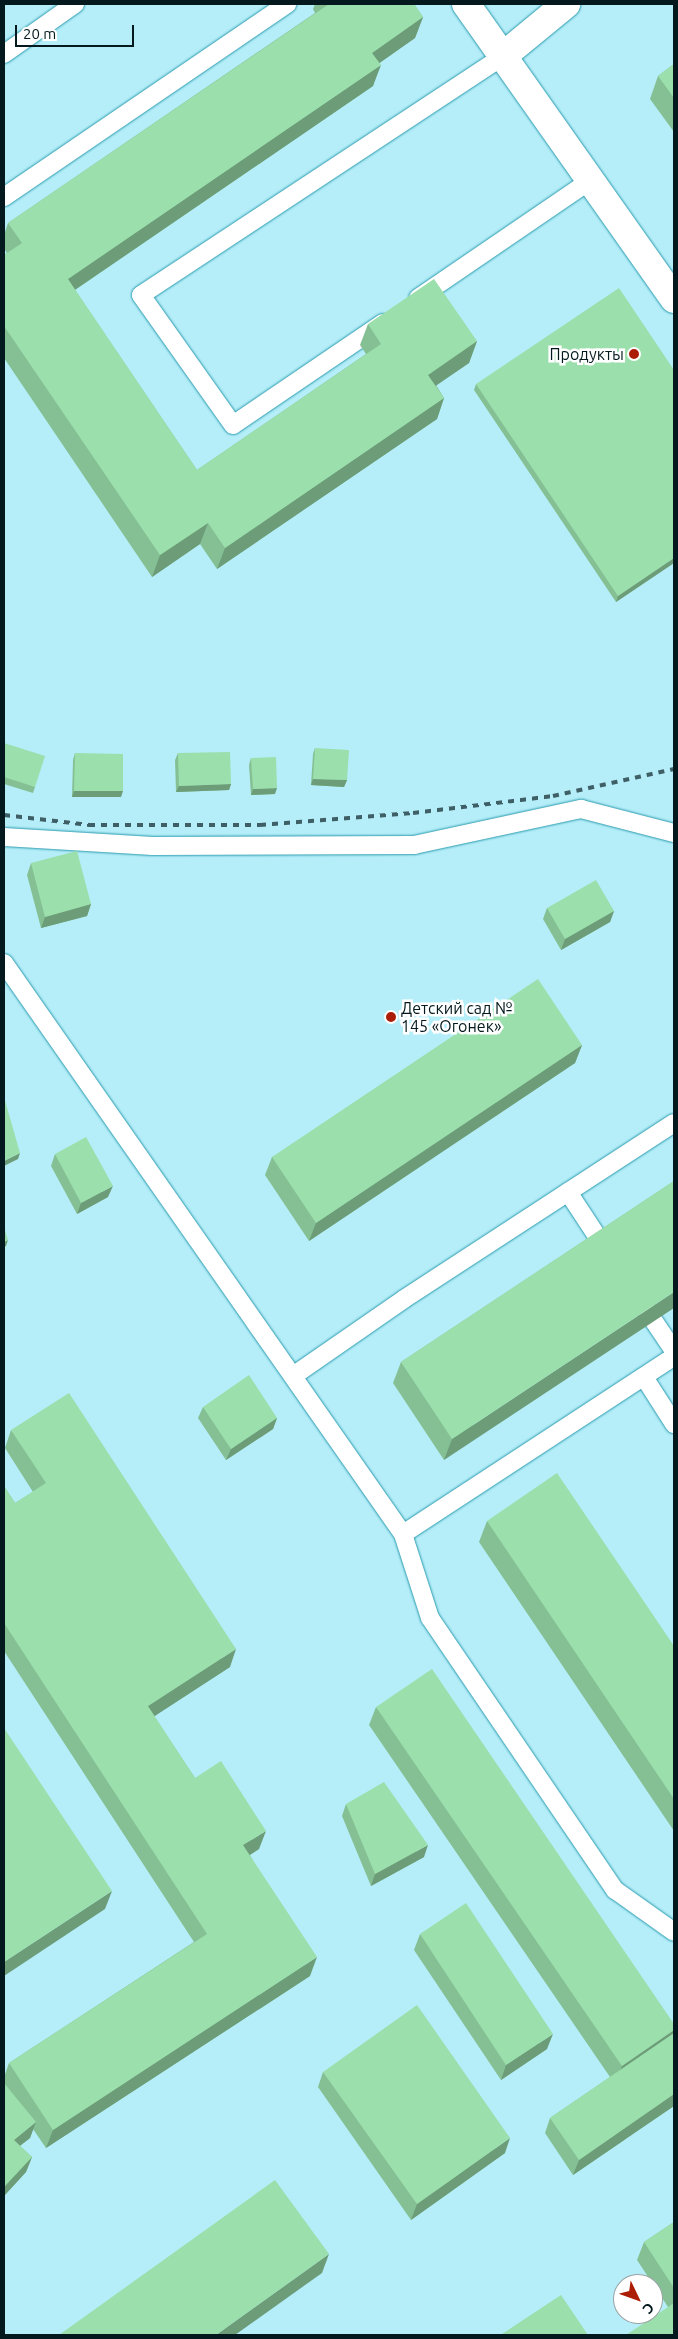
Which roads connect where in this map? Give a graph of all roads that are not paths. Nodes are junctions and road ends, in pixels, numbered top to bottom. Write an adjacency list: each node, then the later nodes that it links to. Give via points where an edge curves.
1 (75, 4): 5 (lane)
2 (287, 4): 8 (lane)
3 (466, 4): 6 (street)
4 (557, 6): 6 (street)
5 (4, 54)
6 (503, 56): 7 (street); 7 (lane, via 141,295 233,425)
7 (591, 180): 9 (street)
8 (4, 197)
9 (671, 287)
10 (674, 833): 11 (lane, via 581,808 414,845 153,846)
11 (4, 837)
12 (4, 963): 19 (lane)
13 (674, 1123): 14 (lane)
14 (568, 1192): 15 (lane); 19 (lane)
15 (616, 1264)
16 (632, 1288): 17 (lane)
17 (674, 1351)
18 (674, 1357): 20 (lane)
19 (293, 1376): 22 (lane)
20 (644, 1377): 21 (lane); 22 (lane)
21 (674, 1424)
22 (403, 1534): 23 (lane, via 430,1618 615,1890)
23 (674, 1932)

